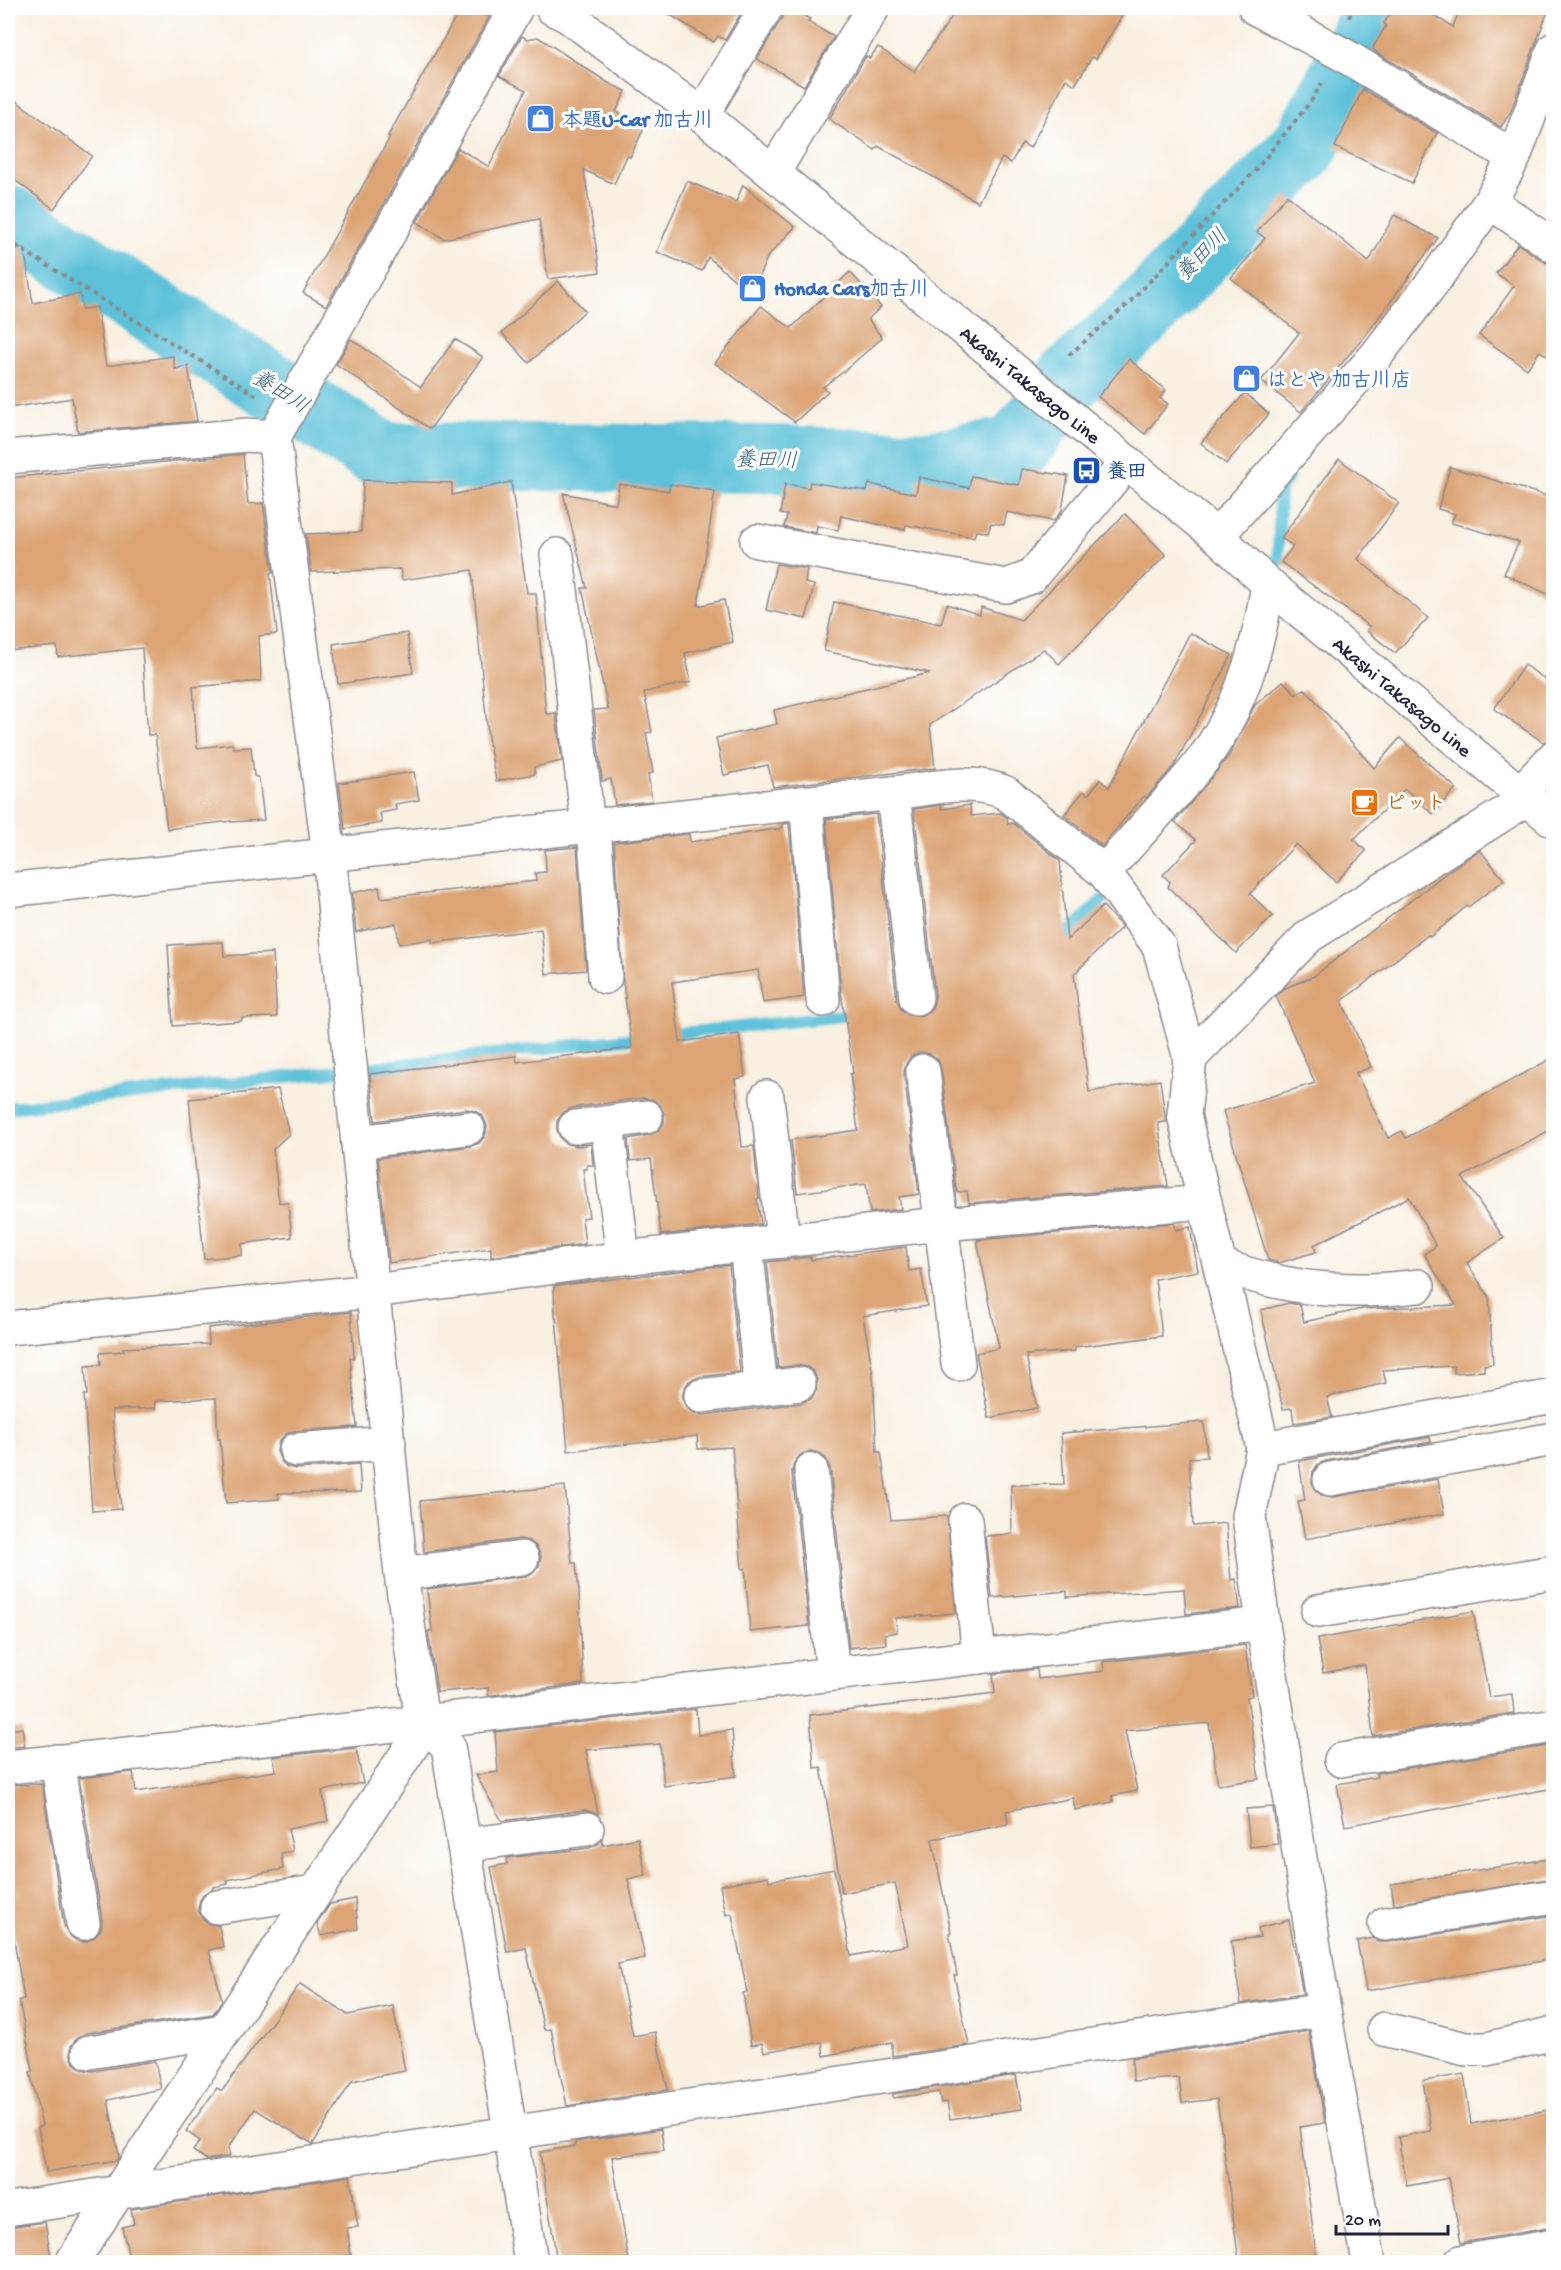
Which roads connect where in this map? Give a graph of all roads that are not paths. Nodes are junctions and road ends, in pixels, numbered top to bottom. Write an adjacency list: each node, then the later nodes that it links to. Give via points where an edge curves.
1 (516, 8): 12 (street)
2 (766, 8): 7 (street)
3 (873, 8): 9 (street)
4 (1255, 8): 8 (street, via 1348,58)
5 (565, 10): 7 (street, Akashi Takasago Line)
6 (1554, 50): 8 (street)
7 (702, 115): 9 (street, Akashi Takasago Line)
8 (1514, 157): 10 (street)
9 (773, 173): 14 (street, Akashi Takasago Line)
10 (1490, 202): 11 (street); 15 (street, via 1375,357)
11 (1554, 246)
12 (279, 428): 13 (street, via 247,435); 25 (street)
13 (8, 457)
14 (1127, 462): 15 (street, Akashi Takasago Line); 16 (street, via 1031,577 1006,586)
15 (1217, 536): 18 (street, Akashi Takasago Line)
16 (757, 541)
17 (557, 555): 24 (street)
18 (1268, 584): 21 (street, Akashi Takasago Line); 26 (street, via 1250,666 1219,734 1198,765)
19 (1554, 757): 21 (street)
20 (893, 793): 22 (street); 26 (street, via 992,786); 29 (street)
21 (1523, 796): 23 (street, Akashi Takasago Line); 31 (street, via 1309,936)
22 (806, 802): 24 (street); 30 (street)
23 (1554, 821)
24 (591, 826): 25 (street); 28 (street)
25 (329, 854): 27 (street); 36 (street)
26 (1104, 872): 31 (street, via 1159,946)
27 (8, 890)
28 (605, 977)
29 (916, 999)
30 (823, 1000)
31 (1190, 1058): 37 (street, via 1184,1115)
32 (923, 1071): 38 (street)
33 (767, 1097): 39 (street)
34 (646, 1117): 41 (street, via 591,1125)
35 (468, 1128): 36 (street)
36 (358, 1142): 44 (street)
37 (1205, 1202): 38 (street); 42 (street)
38 (941, 1224): 39 (street); 46 (street)
39 (783, 1241): 40 (street)
40 (746, 1245): 41 (street); 48 (street)
41 (623, 1258): 44 (street)
42 (1221, 1265): 43 (street, via 1304,1288 1361,1292); 53 (street)
43 (1418, 1286)
44 (373, 1291): 45 (street); 52 (street)
45 (8, 1328)
46 (958, 1364)
47 (800, 1384): 48 (street)
48 (761, 1388): 49 (street)
49 (701, 1396)
50 (1554, 1396): 53 (street)
51 (1554, 1439): 56 (street)
52 (388, 1443): 54 (street); 60 (street)
53 (1263, 1448): 62 (street, via 1249,1516)
54 (296, 1450)
55 (811, 1470): 64 (street)
56 (1330, 1479)
57 (965, 1520): 63 (street)
58 (522, 1558): 60 (street)
59 (1554, 1572): 61 (street)
60 (401, 1574): 65 (street)
61 (1318, 1611)
62 (1263, 1624): 63 (street); 77 (street)
63 (979, 1657): 64 (street)
64 (833, 1674): 65 (street)
65 (422, 1722): 68 (street); 71 (street, via 448,1746); 72 (street, via 417,1738)
66 (1554, 1726): 67 (street)
67 (1341, 1760)
68 (57, 1761): 69 (street); 75 (street)
69 (8, 1767)
70 (587, 1829): 71 (street)
71 (464, 1845): 82 (street)
72 (314, 1892): 74 (street); 79 (street)
73 (1554, 1896): 76 (street)
74 (217, 1907)
75 (84, 1923)
76 (1385, 1924)
77 (1324, 2010): 82 (street); 88 (street)
78 (1384, 2029): 80 (street, via 1466,2049 1487,2049)
79 (223, 2031): 81 (street); 83 (street)
80 (1554, 2033)
81 (89, 2052)
82 (510, 2134): 83 (street); 87 (street)
83 (117, 2192): 84 (street); 86 (street)
84 (8, 2209)
85 (1554, 2246): 89 (street)
86 (72, 2262)
87 (531, 2262)
88 (1369, 2262)
89 (1461, 2262)

